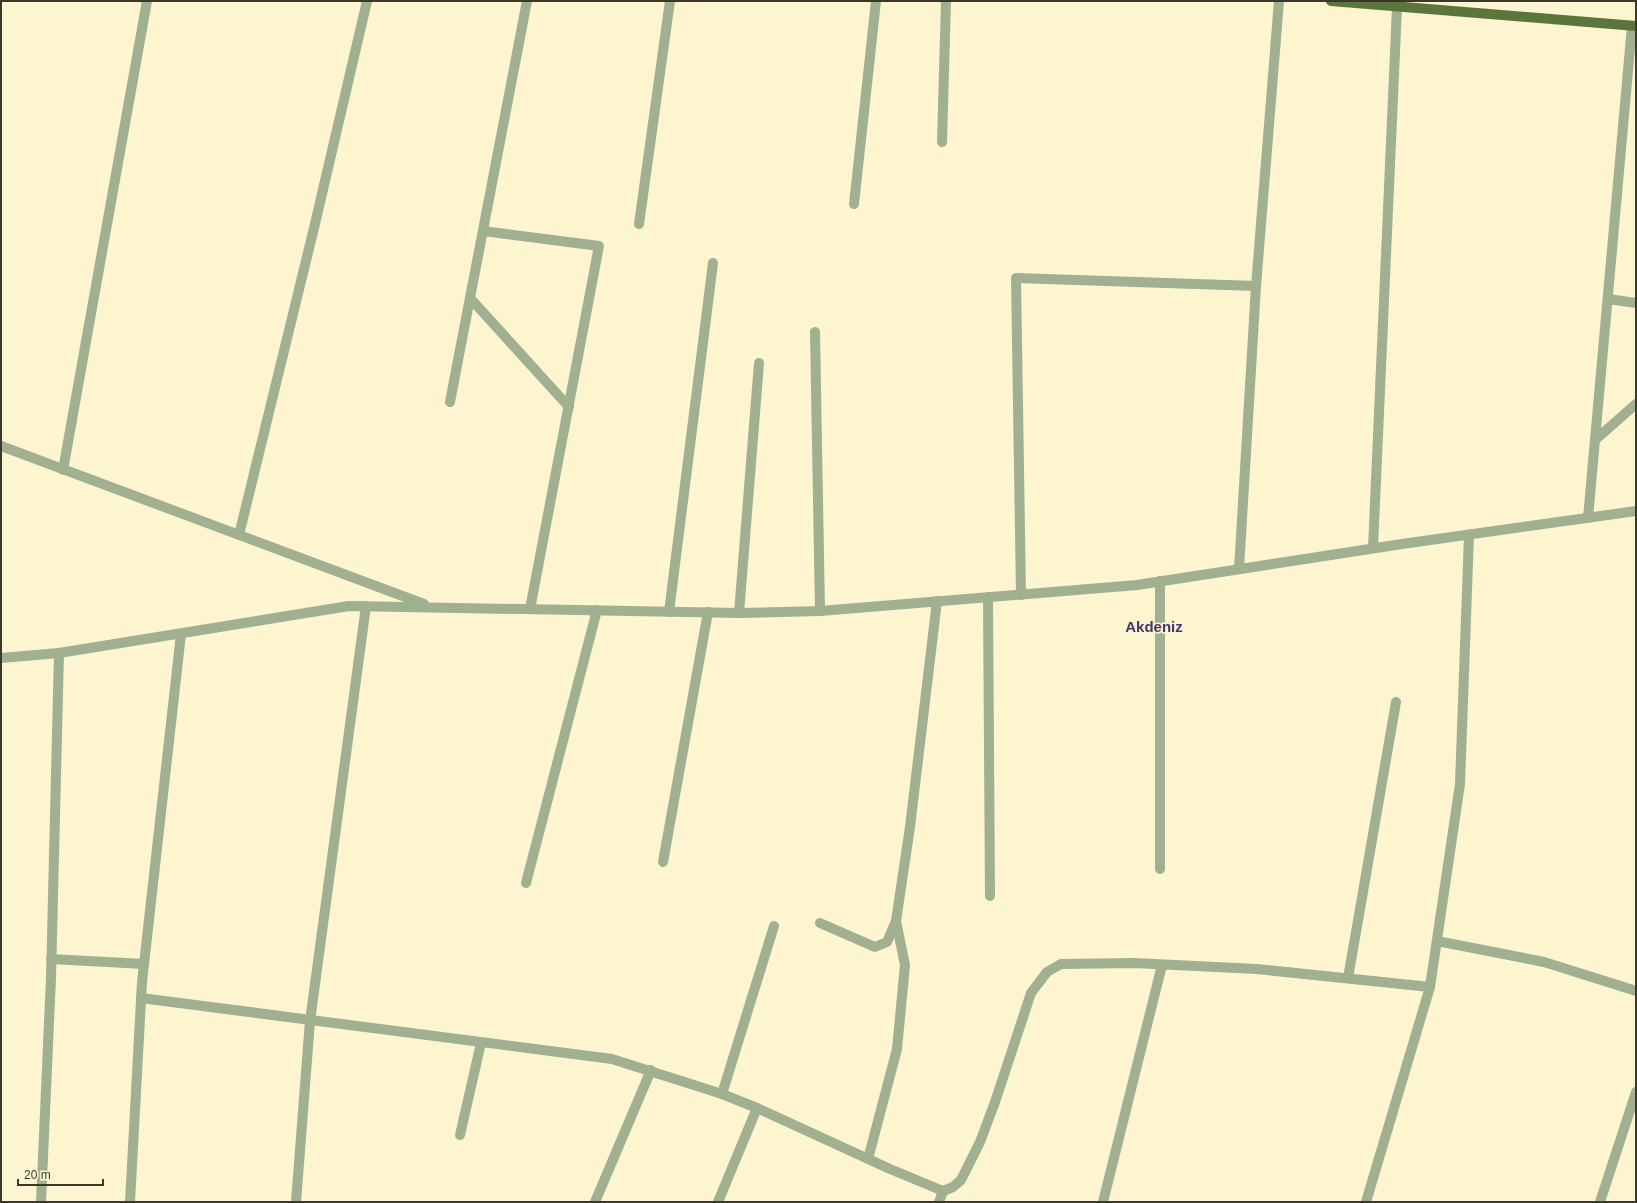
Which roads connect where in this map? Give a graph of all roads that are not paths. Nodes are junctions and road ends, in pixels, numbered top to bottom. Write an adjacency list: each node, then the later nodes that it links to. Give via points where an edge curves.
1 (147, 1): 27 (street)
2 (367, 1): 30 (street)
3 (527, 1): 14 (street)
4 (670, 1): 13 (street)
5 (876, 1): 12 (street)
6 (946, 1): 11 (street)
7 (1279, 1): 16 (street)
8 (1331, 1): 9 (main road)
9 (1397, 7): 10 (main road); 32 (street)
10 (1634, 26): 18 (street)
11 (942, 142)
12 (854, 204)
13 (639, 224)
14 (483, 231): 17 (street); 24 (street, via 599,246)
15 (713, 263): 43 (street)
16 (1256, 286): 33 (street); 35 (street, via 1016,278)
17 (470, 298): 22 (street); 24 (street)
18 (1608, 299): 19 (street); 25 (street)
19 (1636, 303)
20 (815, 332): 42 (street)
21 (759, 363): 45 (street)
22 (450, 402)
23 (1636, 404): 25 (street)
24 (569, 407): 40 (street)
25 (1595, 440): 29 (street)
26 (1, 446): 27 (street)
27 (63, 470): 30 (street)
28 (1636, 511): 29 (street)
29 (1588, 518): 31 (street)
30 (239, 535): 39 (street)
31 (1469, 535): 32 (street); 57 (street, via 1460,784)
32 (1373, 548): 33 (street)
33 (1239, 569): 34 (street)
34 (1160, 581): 35 (street); 51 (street)
35 (1021, 594): 36 (street)
36 (988, 597): 37 (street); 53 (street)
37 (937, 601): 42 (street); 54 (street)
38 (366, 606): 39 (street); 46 (street, via 350,606); 65 (street)
39 (433, 607): 40 (street)
40 (530, 609): 41 (street)
41 (597, 610): 43 (street); 52 (street)
42 (820, 611): 45 (street)
43 (669, 612): 44 (street)
44 (708, 612): 45 (street); 50 (street)
45 (739, 613)
46 (181, 634): 47 (street); 59 (street)
47 (60, 653): 48 (street); 58 (street)
48 (1, 658)
49 (1396, 702): 61 (street)
50 (663, 862)
51 (1160, 869)
52 (526, 883)
53 (990, 896)
54 (896, 921): 55 (street, via 887,942 875,947); 72 (street, via 905,965 897,1049)
55 (820, 923)
56 (774, 926): 69 (street)
57 (1437, 940): 62 (street); 63 (street, via 1544,962)
58 (51, 959): 59 (street); 74 (street)
59 (144, 964): 64 (street)
60 (1162, 965): 61 (street, via 1257,969); 73 (street, via 1061,964 1046,972 1031,993 996,1102 980,1142 961,1180); 80 (street)
61 (1348, 978): 62 (street)
62 (1430, 987): 81 (street)
63 (1636, 991)
64 (141, 998): 65 (street); 75 (street)
65 (310, 1020): 66 (street); 76 (street)
66 (481, 1043): 67 (street, via 612,1059); 71 (street)
67 (651, 1070): 69 (street); 77 (street)
68 (1636, 1092): 82 (street)
69 (722, 1094): 70 (street)
70 (757, 1108): 72 (street); 78 (street)
71 (460, 1135)
72 (868, 1159): 73 (street)
73 (943, 1191): 79 (street)
74 (41, 1202)
75 (130, 1202)
76 (296, 1202)
77 (595, 1202)
78 (718, 1202)
79 (939, 1202)
80 (1103, 1202)
81 (1366, 1202)
82 (1600, 1202)

